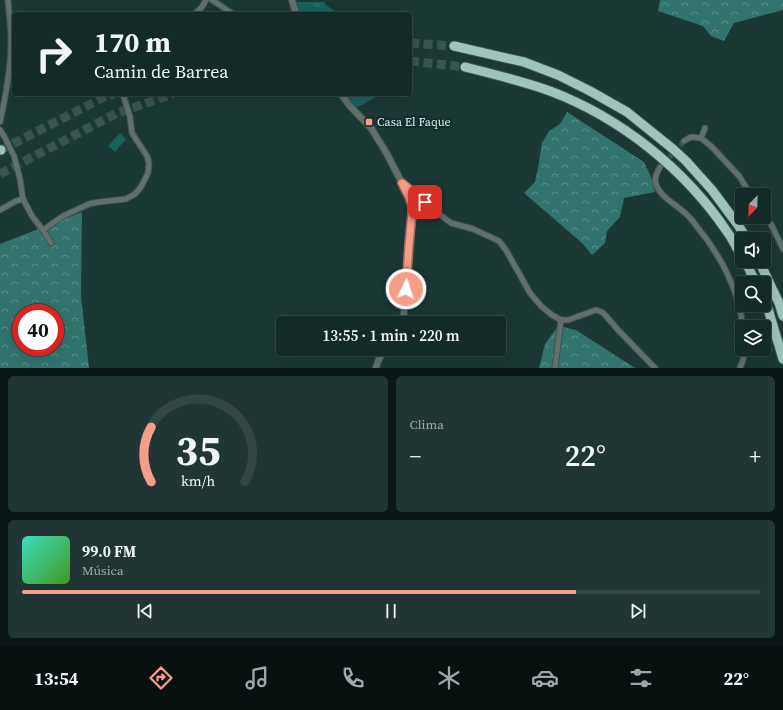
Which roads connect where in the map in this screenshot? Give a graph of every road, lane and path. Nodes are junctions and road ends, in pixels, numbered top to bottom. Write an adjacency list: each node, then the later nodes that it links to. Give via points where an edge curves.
1 (8, 0): 12 (street, via 11,42 9,72)
2 (206, 0): 5 (street)
3 (212, 0): 6 (street)
4 (292, 0): 7 (street)
5 (198, 12)
6 (230, 12)
7 (295, 12)
8 (454, 46): 24 (highway, via 524,62 558,75 628,112 686,161 712,190)
9 (465, 67): 26 (highway, via 517,80 551,92 583,106 625,131 675,170 708,206)
10 (124, 96): 23 (street, via 132,133 147,156 148,173 141,187 126,199 84,206)
11 (343, 96): 18 (street, via 370,128)
12 (0, 122)
13 (705, 128): 15 (street)
14 (0, 130): 20 (street, via 14,156)
15 (701, 138): 16 (street, via 691,137); 19 (street, via 739,176)
16 (684, 142)
17 (660, 167): 33 (street, via 655,177 656,185 664,196 687,214 707,239 736,294)
18 (402, 183): 30 (street, via 412,206); 32 (street, via 451,223 499,240 530,293 541,306)
19 (747, 188)
20 (23, 199): 21 (street); 23 (street)
21 (0, 210)
22 (771, 224): 27 (street)
23 (43, 230): 25 (street)
24 (742, 232)
25 (51, 243)
26 (735, 245)
27 (783, 249)
28 (762, 268): 31 (highway)
29 (769, 312): 36 (highway)
30 (404, 316)
31 (783, 316)
32 (561, 320): 38 (street); 39 (street, via 596,310 602,312)
33 (742, 320)
34 (380, 356): 37 (street)
35 (744, 356): 40 (street)
36 (783, 359)
37 (376, 368)
38 (556, 368)
39 (655, 368)
40 (740, 368)

